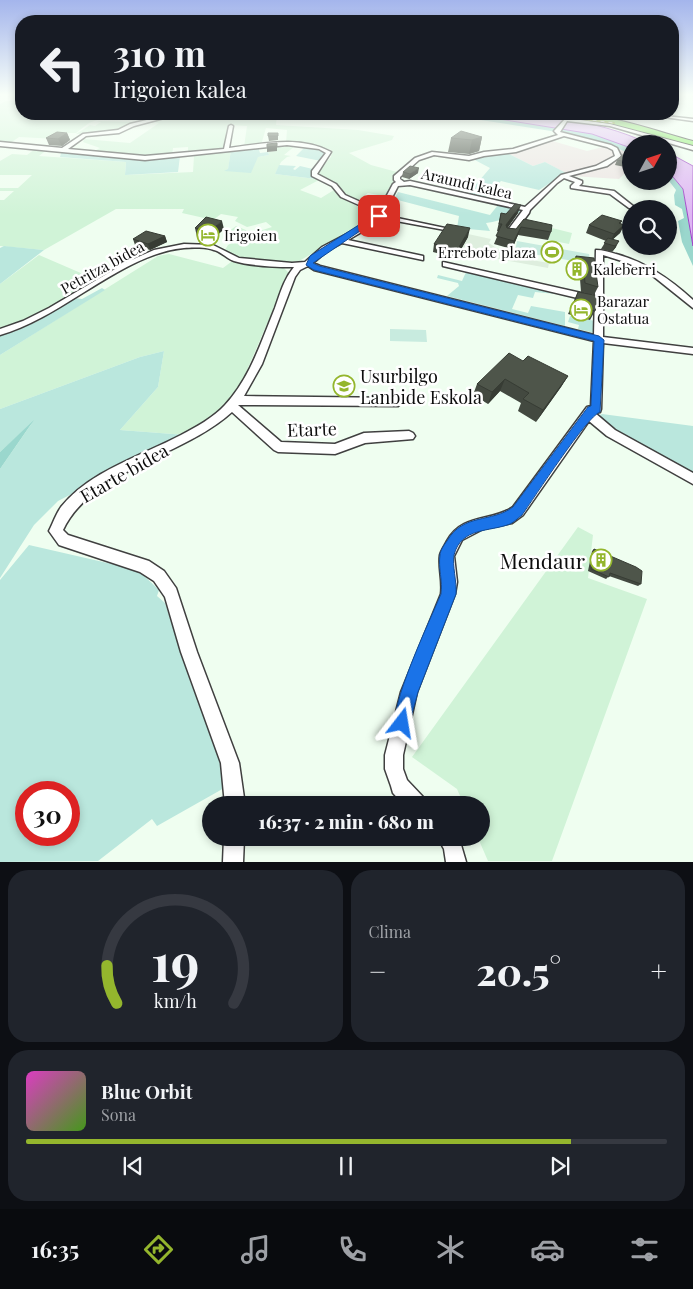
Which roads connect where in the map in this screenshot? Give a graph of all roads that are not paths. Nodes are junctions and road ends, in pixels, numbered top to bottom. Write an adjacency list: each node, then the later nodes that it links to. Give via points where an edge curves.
1 (85, 135): 10 (street)
2 (229, 135): 11 (street)
3 (554, 135): 13 (street, via 514,150 469,158 434,153 416,159 402,170 397,180)
4 (569, 135): 12 (street, via 600,143 618,152 618,156 611,162)
5 (649, 135): 9 (street)
6 (664, 135): 7 (highway)
7 (693, 143)
8 (0, 144): 10 (street)
9 (693, 148)
10 (64, 149): 11 (street, via 145,158)
11 (226, 150): 16 (street, via 287,143 325,149 328,156 314,175)
12 (563, 176): 14 (street, via 580,182 573,187 612,192); 15 (street)
13 (402, 183): 15 (street, Araundi kalea); 16 (street, Etarte bidea, via 396,184)
14 (622, 200)
15 (526, 209): 18 (street, via 527,212)
16 (379, 216): 17 (street); 19 (street, Etarte bidea)
17 (442, 229)
18 (509, 234)
19 (340, 240): 20 (street); 21 (street, Etarte bidea, via 313,257)
20 (420, 258)
21 (308, 264): 25 (street, Petritza bidea, via 239,260 214,247 164,250 113,273 38,318 16,329); 26 (street, Petritza bidea); 29 (street, Etarte bidea, via 296,270 292,277 252,374)
22 (446, 264): 23 (street)
23 (600, 300): 24 (street, via 599,252 643,265); 26 (street)
24 (693, 305)
25 (0, 332)
26 (599, 340): 27 (street, Petritza bidea); 30 (street, via 596,409)
27 (693, 351)
28 (398, 402): 29 (street, Etarte)
29 (234, 403): 31 (street, Etarte, via 278,448 335,449 364,438); 33 (street, Etarte bidea, via 202,430 86,491 64,512 56,531 64,540 144,566 160,576 171,593 230,763)
30 (588, 414): 32 (street, via 611,433); 34 (street, via 518,511 507,519 481,523 457,536 447,555 448,594 409,692 394,755 394,769 400,786)
31 (409, 436)
32 (693, 479)
33 (234, 796)
34 (409, 796)
35 (234, 846): 37 (street)
36 (453, 846): 38 (street)
37 (233, 862)
38 (456, 862)

